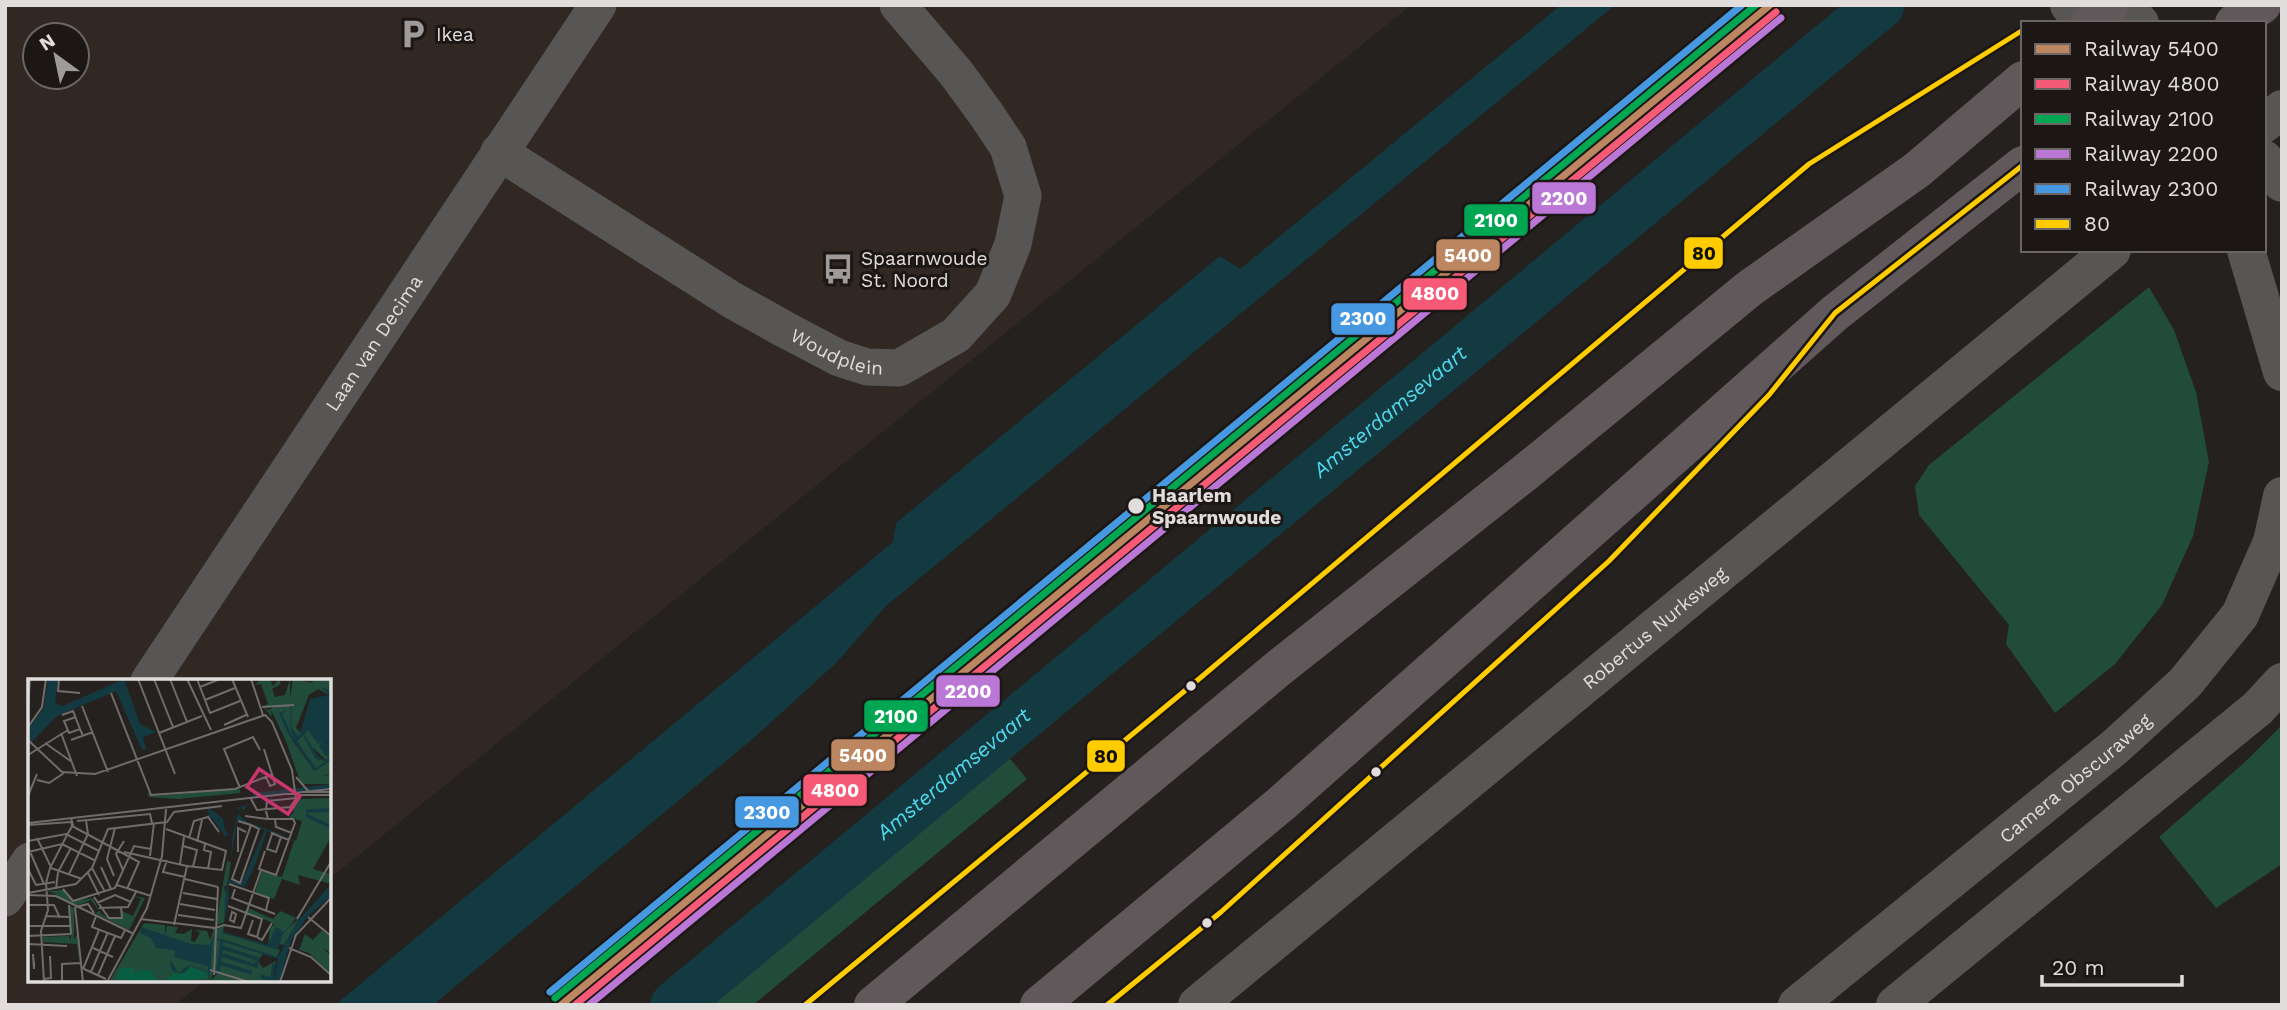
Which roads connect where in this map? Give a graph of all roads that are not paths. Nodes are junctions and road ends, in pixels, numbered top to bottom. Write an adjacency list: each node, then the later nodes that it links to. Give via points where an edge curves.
1 (598, 5): 14 (street, Laan van Decima)
2 (898, 5): 14 (street, Woudplein, via 986,114 1008,148 1023,196 1013,244 993,294 956,335 899,368 867,367 806,341 732,300)
3 (2069, 5): 7 (main road)
4 (2110, 5): 8 (main road)
5 (2124, 5): 9 (main road)
6 (2262, 5): 10 (main road)
7 (2082, 21)
8 (2092, 21)
9 (2138, 21)
10 (2237, 21)
11 (2021, 82): 27 (main road, via 1917,170 1750,288 1280,667)
12 (2282, 109): 13 (main road)
13 (2266, 122)
14 (499, 152): 22 (street, Laan van Decima)
15 (2266, 162): 17 (main road)
16 (2021, 167): 28 (main road, via 1835,313 1282,803)
17 (2282, 183)
18 (2110, 252): 29 (main road, Robertus Nurksweg)
19 (2247, 252): 20 (main road)
20 (2282, 372)
21 (2282, 496): 26 (main road, Camera Obscuraweg, via 2272,541 2240,615 2185,684 2116,746)
22 (150, 679)
23 (2282, 682): 30 (main road, via 2258,708)
24 (28, 864): 25 (street)
25 (5, 898)
26 (1803, 1000)
27 (873, 1005)
28 (1039, 1005)
29 (1196, 1005)
30 (1895, 1005)

